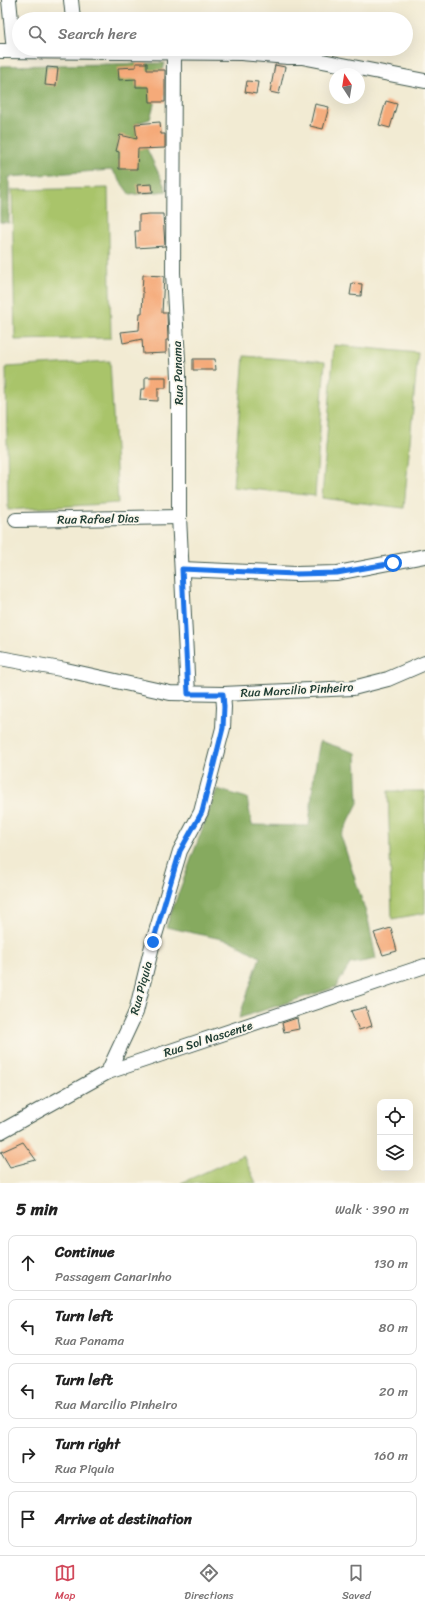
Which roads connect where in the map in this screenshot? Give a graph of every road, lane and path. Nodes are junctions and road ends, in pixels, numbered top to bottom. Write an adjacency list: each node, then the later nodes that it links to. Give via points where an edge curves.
1 (9, 0): 4 (street)
2 (71, 0): 3 (street)
3 (72, 12)
4 (7, 51)
5 (174, 56): 8 (street, Rua Panama, via 173,273 179,377)
6 (276, 56): 7 (street, via 302,57)
7 (425, 81)
8 (179, 517): 9 (street, Rua Rafael Dias); 11 (street, Rua Panama)
9 (16, 520)
10 (425, 556): 11 (street, via 337,573 296,574)
11 (182, 569): 14 (street, Rua Panama)
12 (0, 658): 14 (street, Rua Marcilio Pinheiro, via 170,693)
13 (425, 663): 15 (street, Rua Marcilio Pinheiro, via 388,679 353,688)
14 (188, 694): 15 (street, Rua Marcilio Pinheiro)
15 (223, 694): 17 (street, Rua Piquia, via 223,728 202,812 180,851 153,942 136,1012)
16 (425, 966): 17 (street, Rua Sol Nascente)
17 (108, 1072): 18 (street, Rua Sol Nascente)
18 (0, 1132)

